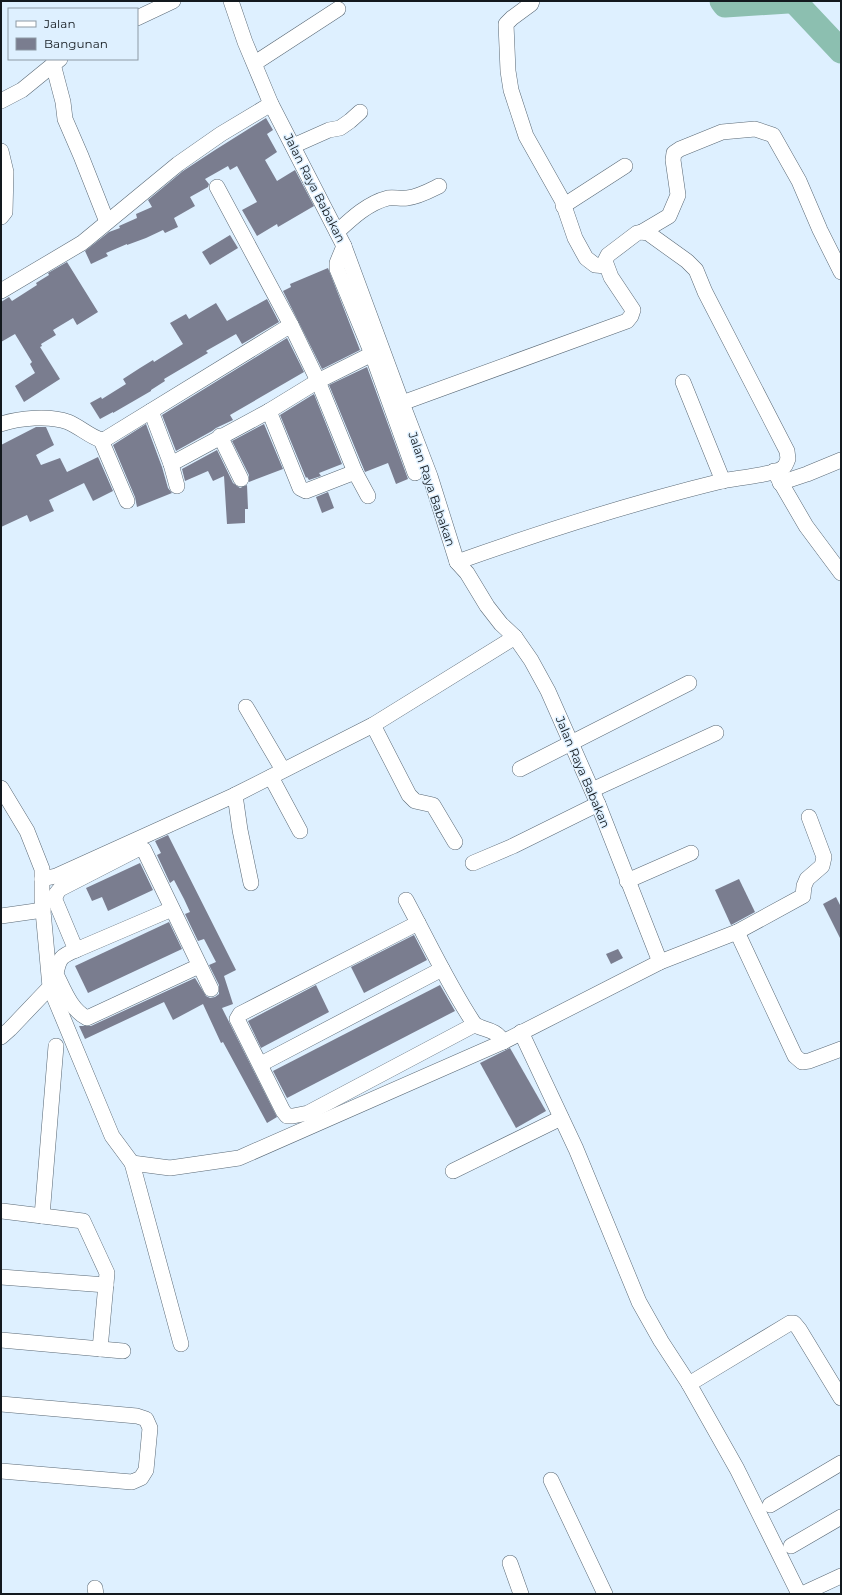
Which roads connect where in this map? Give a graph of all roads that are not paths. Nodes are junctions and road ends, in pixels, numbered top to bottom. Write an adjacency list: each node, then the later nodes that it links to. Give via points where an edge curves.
1 (173, 1): 5 (street)
2 (232, 1): 7 (street, Jalan Raya Babakan, via 245,42)
3 (532, 1): 16 (street, via 506,24 508,71 511,90 526,136)
4 (338, 9): 7 (street)
5 (138, 18)
6 (57, 61): 8 (street, via 22,90); 18 (street, via 65,119)
7 (255, 63): 9 (street, Jalan Raya Babakan)
8 (1, 101)
9 (271, 104): 11 (street, Jalan Raya Babakan); 18 (street, via 178,164)
10 (360, 112): 11 (street, via 340,128 329,130)
11 (293, 146): 19 (street, Jalan Raya Babakan)
12 (1, 151): 17 (street, via 6,172 5,212)
13 (625, 166): 16 (street)
14 (439, 186): 19 (street, via 407,198 390,198 375,203)
15 (217, 187): 25 (street)
16 (563, 206): 22 (street, via 586,258 595,265)
17 (1, 217)
18 (107, 222): 24 (street, via 82,243)
19 (337, 232): 21 (street, Jalan Raya Babakan)
20 (642, 232): 22 (street, via 608,255); 23 (street, via 669,216 678,195 674,153 680,148 722,132 755,129 773,135 799,181); 39 (street, via 648,233 696,270 787,451 788,459)
21 (344, 246): 26 (street, via 337,268); 29 (street, Jalan Raya Babakan)
22 (606, 266): 29 (street, via 633,310 626,322)
23 (841, 272)
24 (1, 291)
25 (291, 325): 27 (street); 30 (street)
26 (372, 354): 27 (street); 38 (street)
27 (318, 381): 31 (street); 37 (street)
28 (683, 382): 41 (street)
29 (402, 403): 45 (street, Jalan Raya Babakan, via 430,476)
30 (151, 411): 34 (street); 36 (street)
31 (269, 411): 33 (street); 37 (street, via 302,490 306,491)
32 (1, 424): 34 (street, via 52,418 68,422)
33 (220, 436): 36 (street); 40 (street)
34 (101, 440): 44 (street)
35 (841, 460): 39 (street, via 807,474)
36 (171, 464): 42 (street)
37 (355, 472): 43 (street)
38 (415, 473)
39 (777, 477): 41 (street); 46 (street, via 806,526)
40 (241, 480)
41 (722, 481): 45 (street, via 537,533)
42 (177, 486)
43 (368, 496)
44 (127, 501)
45 (457, 562): 47 (street, Jalan Raya Babakan, via 467,573 487,606)
46 (841, 573)
47 (515, 637): 50 (street); 52 (street, Jalan Raya Babakan, via 548,691)
48 (689, 683): 52 (street)
49 (246, 707): 54 (street)
50 (373, 725): 54 (street); 61 (street, via 409,795 420,804 434,805)
51 (716, 733): 56 (street)
52 (572, 743): 53 (street); 56 (street, Jalan Raya Babakan)
53 (520, 769)
54 (277, 773): 57 (street); 60 (street)
55 (1, 788): 66 (street, via 27,832)
56 (592, 790): 58 (street, Jalan Raya Babakan)
57 (235, 795): 65 (street); 66 (street, via 56,876)
58 (598, 804): 63 (street); 64 (street, Jalan Raya Babakan)
59 (809, 817): 72 (street, via 824,857 822,866 807,879 803,896)
60 (300, 832)
61 (455, 842)
62 (692, 853): 64 (street)
63 (473, 863)
64 (627, 881): 74 (street, Jalan Raya Babakan)
65 (251, 883)
66 (47, 888): 68 (street, via 60,889 142,849); 69 (street); 73 (street, via 55,900)
67 (406, 900): 71 (street)
68 (172, 909): 73 (street); 75 (street)
69 (43, 910): 70 (street); 77 (street)
70 (1, 916)
71 (418, 923): 76 (street); 85 (street, via 240,1014 237,1019)
72 (737, 932): 74 (street); 84 (street, via 795,1056 802,1062 809,1062)
73 (76, 950): 75 (street, via 63,955 56,974 74,1007 87,1018)
74 (660, 962): 80 (street)
75 (199, 966): 78 (street)
76 (442, 969): 79 (street); 85 (street)
77 (50, 987): 81 (street); 87 (street, via 112,1136)
78 (211, 989)
79 (474, 1024): 82 (street, via 496,1033); 85 (street, via 308,1113 294,1116 287,1116 283,1111)
80 (521, 1032): 82 (street); 86 (street)
81 (1, 1037)
82 (502, 1042): 87 (street, via 239,1158 170,1168)
83 (56, 1046): 90 (street)
84 (841, 1048)
85 (260, 1064)
86 (561, 1118): 88 (street); 97 (street, via 639,1302)
87 (132, 1163): 94 (street)
88 (453, 1170)
89 (2, 1212): 90 (street)
90 (42, 1216): 92 (street, via 83,1220 107,1273)
91 (1, 1277): 92 (street)
92 (106, 1285): 95 (street)
93 (1, 1340): 95 (street)
94 (181, 1344)
95 (100, 1349): 96 (street)
96 (123, 1351)
97 (689, 1384): 98 (street, via 790,1323 794,1323); 110 (street, via 738,1469)
98 (841, 1398)
99 (1, 1404): 101 (street, via 137,1416 146,1419 150,1428 146,1470 141,1478 132,1482)
100 (841, 1463): 103 (street)
101 (1, 1471)
102 (550, 1480): 109 (street)
103 (770, 1505)
104 (841, 1517): 105 (street)
105 (791, 1546)
106 (510, 1563): 108 (street)
107 (841, 1576): 111 (street)
108 (519, 1593)
109 (605, 1594)
110 (799, 1594)
111 (802, 1594)

